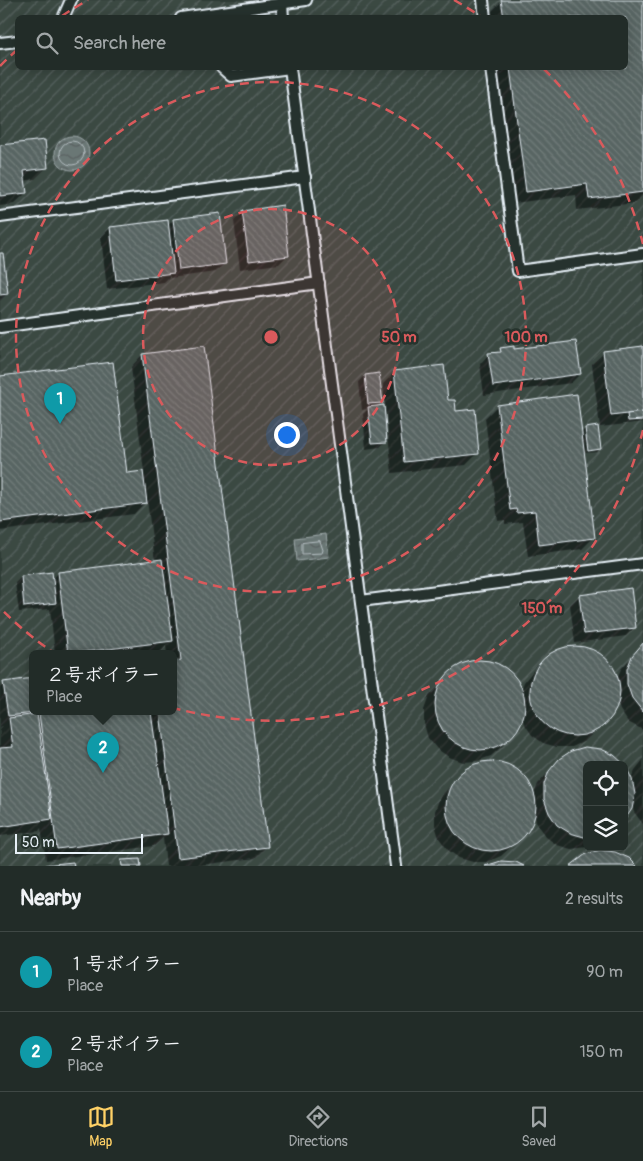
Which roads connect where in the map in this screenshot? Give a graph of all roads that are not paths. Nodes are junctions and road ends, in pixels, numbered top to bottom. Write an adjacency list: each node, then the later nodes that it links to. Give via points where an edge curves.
1 (71, 0): 5 (lane)
2 (306, 0): 4 (lane)
3 (483, 0): 8 (lane)
4 (282, 4): 6 (lane); 7 (lane)
5 (64, 15)
6 (203, 15)
7 (283, 15)
8 (485, 15)
9 (15, 40): 10 (lane)
10 (0, 43)
11 (224, 70): 12 (lane, via 231,76)
12 (275, 70)
13 (290, 70): 15 (lane)
14 (492, 70): 17 (lane, via 518,272)
15 (305, 177): 16 (lane); 18 (lane)
16 (0, 217)
17 (643, 254)
18 (319, 283): 19 (lane); 21 (lane)
19 (0, 327)
20 (643, 564): 21 (lane)
21 (361, 602): 22 (lane)
22 (396, 866)

